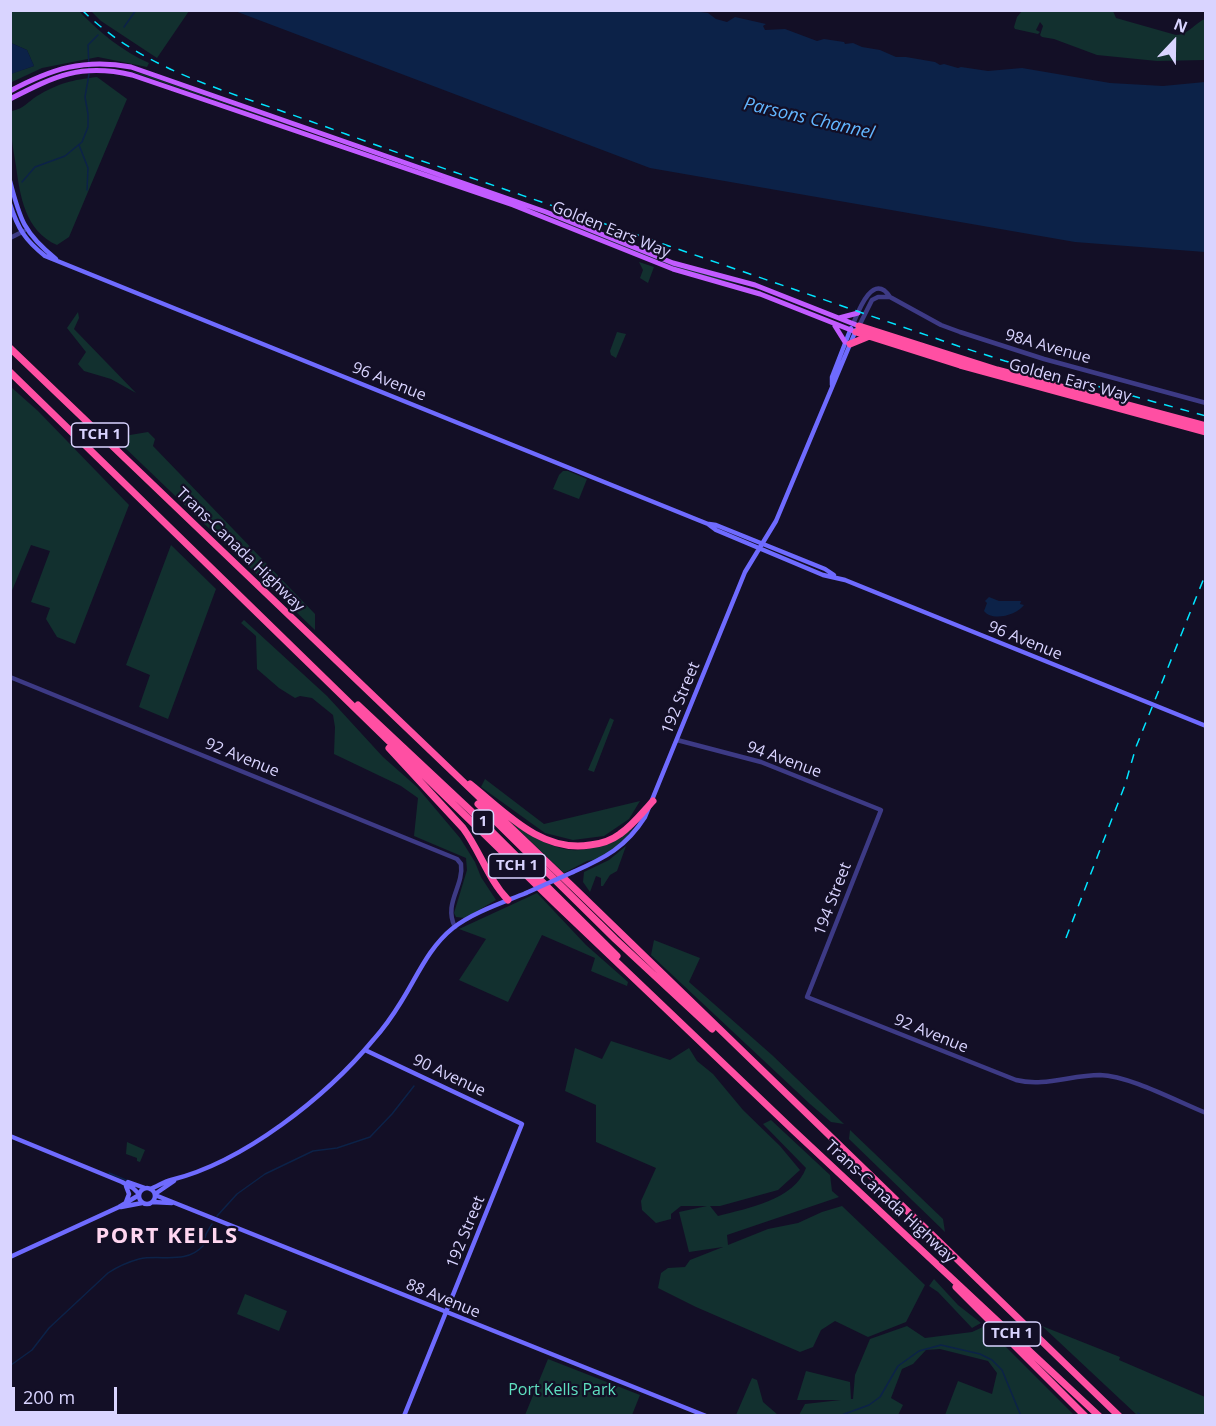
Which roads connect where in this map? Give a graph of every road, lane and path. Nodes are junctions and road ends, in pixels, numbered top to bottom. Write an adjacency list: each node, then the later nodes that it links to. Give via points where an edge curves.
1 (64, 71): 3 (main road, Golden Ears Way, via 43,74); 4 (main road, Golden Ears Way); 11 (main road, Golden Ears Way, via 85,64 142,71); 12 (main road, Golden Ears Way, via 116,72 140,77 513,205 672,269 753,291)
2 (10, 87): 3 (main road)
3 (19, 87): 4 (main road, Golden Ears Way)
4 (11, 97)
5 (10, 181): 7 (main road)
6 (10, 204): 7 (main road)
7 (23, 231): 8 (street); 21 (main road, 96 Avenue, via 61,262)
8 (10, 238)
9 (890, 297): 10 (street, 192 Street, via 883,291 872,291); 13 (street, 192 Street, via 872,300); 18 (street, 98A Avenue, via 960,332)
10 (858, 313): 11 (main road); 13 (street, 192 Street)
11 (839, 318): 13 (main road, Golden Ears Way)
12 (834, 324): 13 (main road, Golden Ears Way); 15 (main road)
13 (854, 328): 14 (highway, Golden Ears Way); 15 (main road, 192 Street); 19 (highway, Golden Ears Way)
14 (867, 337): 15 (highway); 20 (highway, Golden Ears Way)
15 (848, 343): 21 (main road, 192 Street, via 837,379 776,521)
16 (10, 348): 27 (highway, Trans-Canada Highway / TCH 1)
17 (10, 372): 22 (highway, Trans-Canada Highway / TCH 1)
18 (1206, 403)
19 (1206, 426)
20 (1206, 432)
21 (760, 545): 25 (main road, 96 Avenue, via 823,575 836,576); 26 (main road, 192 Street, via 745,572)
22 (292, 647): 24 (highway, Trans-Canada Highway / TCH 1); 33 (highway, Trans-Canada Highway / 1, via 470,810)
23 (10, 677): 31 (street, 92 Avenue, via 457,859 462,872 450,912)
24 (371, 725): 30 (highway, via 463,828 491,880); 33 (highway, Trans-Canada Highway / TCH 1)
25 (1206, 726)
26 (677, 740): 28 (main road, 192 Street); 29 (street, 94 Avenue, via 760,762)
27 (437, 758): 28 (highway, via 536,836 556,845 577,848 618,836); 52 (highway, Trans-Canada Highway / TCH 1)
28 (653, 801): 30 (main road, 192 Street, bridge, via 624,844 597,861)
29 (881, 810): 32 (street, 194 Street)
30 (508, 900): 31 (main road, 192 Street)
31 (455, 927): 34 (main road, 192 Street, via 436,945 388,1021)
32 (807, 997): 35 (street, 92 Avenue, via 1008,1078 1029,1083 1099,1075 1116,1077)
33 (665, 1006): 49 (highway, Trans-Canada Highway / TCH 1)
34 (364, 1050): 36 (main road, 90 Avenue); 38 (main road, 192 Street, via 331,1085 276,1128 237,1152)
35 (1206, 1113)
36 (522, 1124): 51 (main road, 192 Street)
37 (10, 1136): 39 (main road)
38 (176, 1179): 40 (main road); 41 (main road)
39 (123, 1183): 41 (main road); 42 (main road); 45 (main road, via 129,1194)
40 (164, 1186): 43 (main road); 44 (main road)
41 (147, 1189): 42 (main road); 43 (main road)
42 (139, 1195): 45 (main road); 47 (main road)
43 (155, 1195): 44 (main road, 88 Avenue); 46 (main road)
44 (170, 1201): 46 (main road, 88 Avenue); 51 (main road, 88 Avenue)
45 (126, 1202): 48 (main road)
46 (152, 1202): 47 (main road, 88 Avenue)
47 (143, 1203): 48 (main road, 88 Avenue)
48 (119, 1207): 50 (main road)
49 (924, 1252): 55 (highway); 56 (highway, Trans-Canada Highway / TCH 1)
50 (10, 1257)
51 (446, 1313): 53 (main road, 192 Street); 54 (main road, 88 Avenue)
52 (1080, 1377): 57 (highway, Trans-Canada Highway / TCH 1); 58 (highway)
53 (404, 1416)
54 (706, 1416)
55 (1085, 1416)
56 (1099, 1416)
57 (1119, 1416)
58 (1124, 1416)

